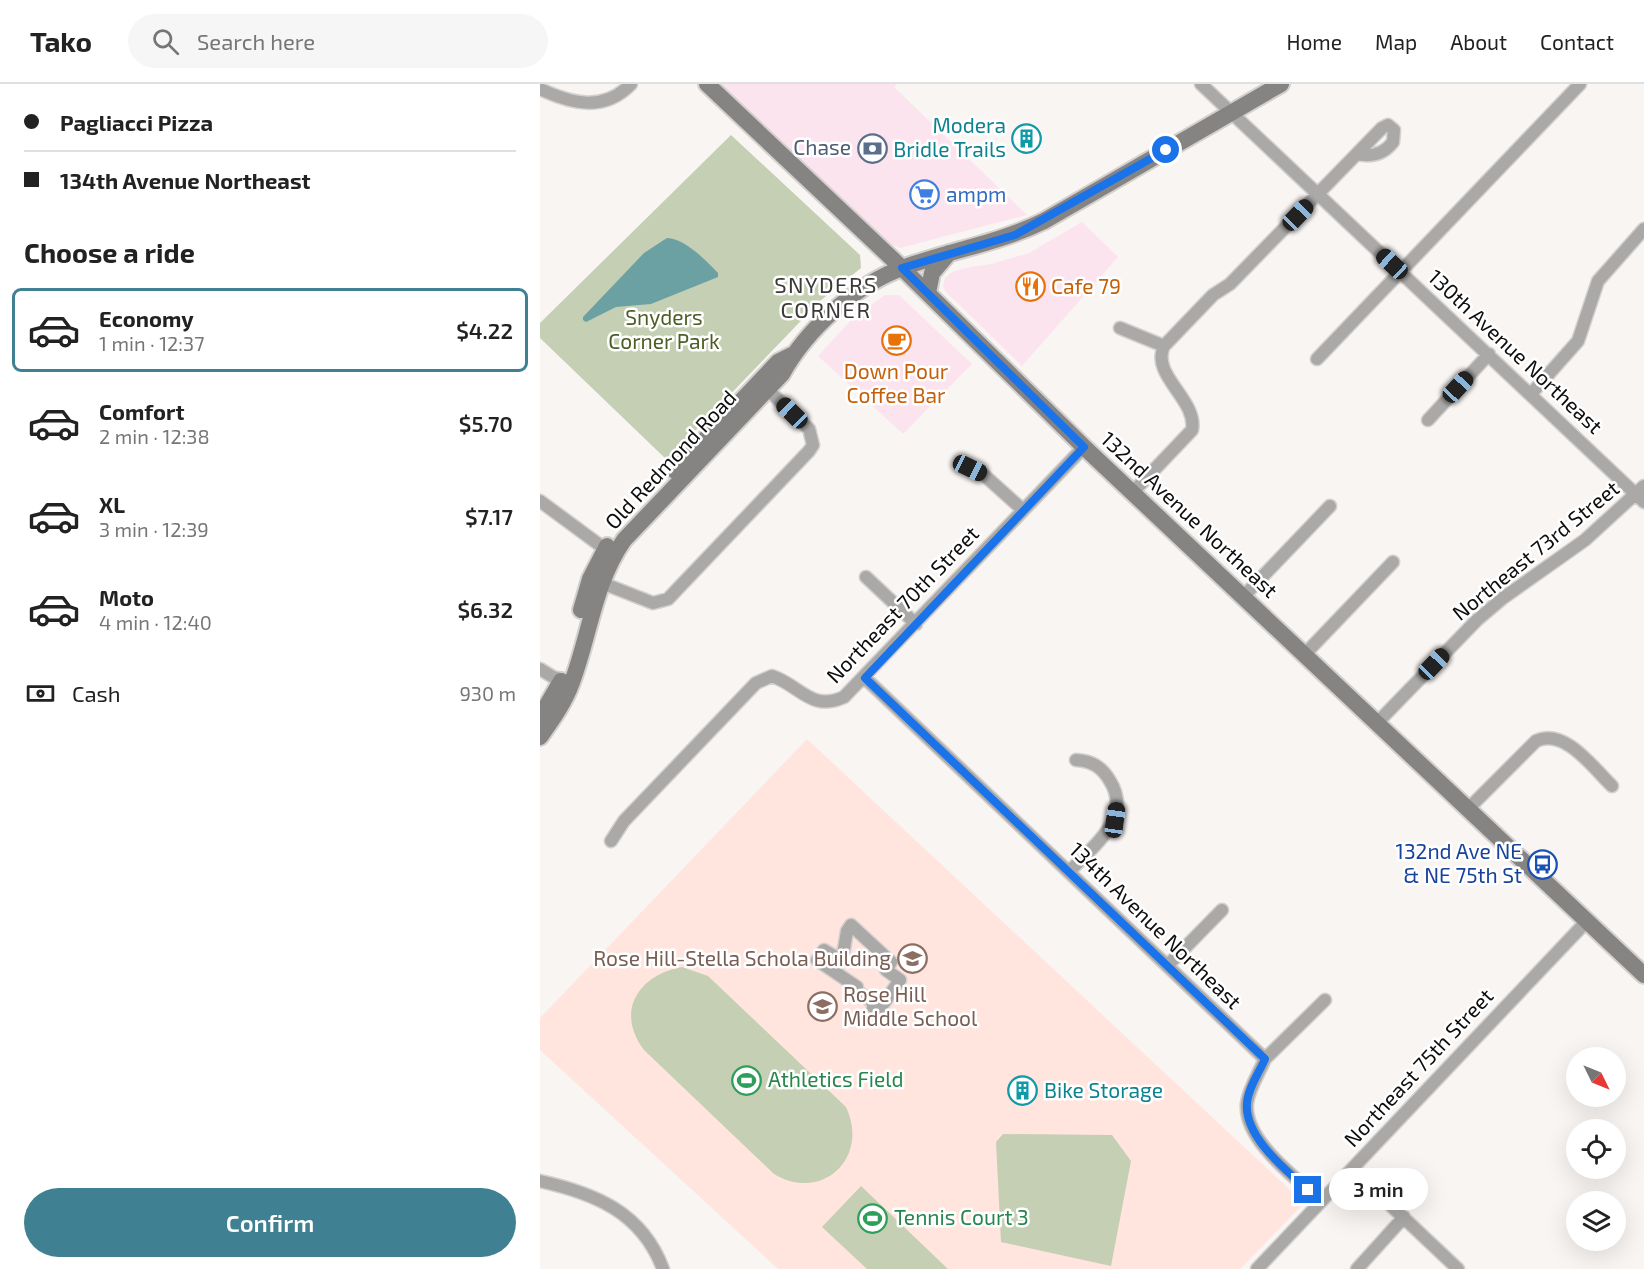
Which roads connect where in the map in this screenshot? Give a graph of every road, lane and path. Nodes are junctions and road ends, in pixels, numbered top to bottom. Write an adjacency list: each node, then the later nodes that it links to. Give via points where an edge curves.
1 (631, 84): 6 (street, via 608,101 580,104)
2 (706, 84): 12 (main road, 132nd Avenue Northeast)
3 (1201, 84): 7 (street, 130th Avenue Northeast)
4 (1281, 84): 7 (main road, Old Redmond Road)
5 (1580, 84): 13 (street)
6 (540, 89)
7 (1232, 112): 9 (street, 130th Avenue Northeast); 11 (main road, Old Redmond Road, via 1044,221 1015,235)
8 (1356, 154): 9 (street)
9 (1318, 194): 13 (street, 130th Avenue Northeast); 16 (street)
10 (1644, 229): 20 (street, via 1598,281 1578,341)
11 (949, 253): 12 (main road, Old Redmond Road); 14 (main road, via 932,273)
12 (902, 268): 14 (main road, 132nd Avenue Northeast); 19 (main road, Old Redmond Road, via 835,310 793,354 778,362)
13 (1400, 272): 17 (street, 130th Avenue Northeast); 18 (street)
14 (928, 293): 22 (main road, 132nd Avenue Northeast)
15 (1120, 328): 16 (street)
16 (1164, 346): 24 (street, via 1160,354 1162,365 1194,421 1192,430)
17 (1489, 354): 20 (street, 130th Avenue Northeast); 21 (street)
18 (1317, 359)
19 (763, 386): 29 (main road, Old Redmond Road); 32 (main road, Old Redmond Road, via 624,540); 32 (street, via 809,429 813,436 809,451 669,599 653,603)
20 (1531, 394): 25 (street, 130th Avenue Northeast)
21 (1428, 420)
22 (1084, 447): 24 (main road, 132nd Avenue Northeast); 28 (street, Northeast 70th Street)
23 (970, 468): 28 (street, via 984,475)
24 (1132, 492): 33 (main road, 132nd Avenue Northeast)
25 (1641, 494): 40 (street, Northeast 73rd Street, via 1477,620)
26 (540, 501): 29 (street)
27 (1330, 506): 33 (street)
28 (1023, 510): 34 (street, Northeast 70th Street)
29 (605, 549): 32 (main road, Old Redmond Road)
30 (1393, 562): 35 (street)
31 (866, 577): 34 (street)
32 (596, 581): 38 (main road, Old Redmond Road)
33 (1243, 597): 35 (main road, 132nd Avenue Northeast)
34 (916, 624): 37 (street, Northeast 70th Street)
35 (1304, 656): 40 (main road, 132nd Avenue Northeast)
36 (540, 669): 38 (street)
37 (865, 678): 45 (street, Northeast 70th Street, via 844,697 827,702 808,698 789,682 772,676 756,683 624,821); 46 (street, 134th Avenue Northeast)
38 (567, 681): 39 (main road, Old Redmond Road); 41 (main road, Old Redmond Road, via 560,709)
39 (540, 717)
40 (1377, 723): 44 (main road, 132nd Avenue Northeast)
41 (540, 737)
42 (1076, 760): 46 (street, via 1091,761 1106,775 1114,788 1117,805 1115,820)
43 (1612, 786): 44 (street, via 1573,748 1542,738)
44 (1468, 809): 48 (main road, 132nd Avenue Northeast)
45 (611, 841)
46 (1070, 871): 50 (street, 134th Avenue Northeast)
47 (1222, 910): 50 (street)
48 (1586, 921): 51 (main road, 132nd Avenue Northeast); 54 (street, Northeast 75th Street)
49 (851, 925): 49 (street, via 842,962 824,950 817,960 857,987 855,990 879,1010 900,980 886,970 891,962)
50 (1167, 966): 53 (street, 134th Avenue Northeast)
51 (1644, 975)
52 (1325, 1000): 53 (street)
53 (1265, 1059): 56 (street, via 1247,1105 1257,1135 1274,1159)
54 (1352, 1169): 56 (street, Northeast 75th Street); 57 (street)
55 (540, 1180): 58 (street, via 579,1189 605,1201 624,1215 651,1245)
56 (1321, 1201): 59 (street, Northeast 75th Street)
57 (1404, 1217): 60 (street); 61 (street)
58 (663, 1269)
59 (1257, 1269)
60 (1357, 1269)
61 (1458, 1269)

